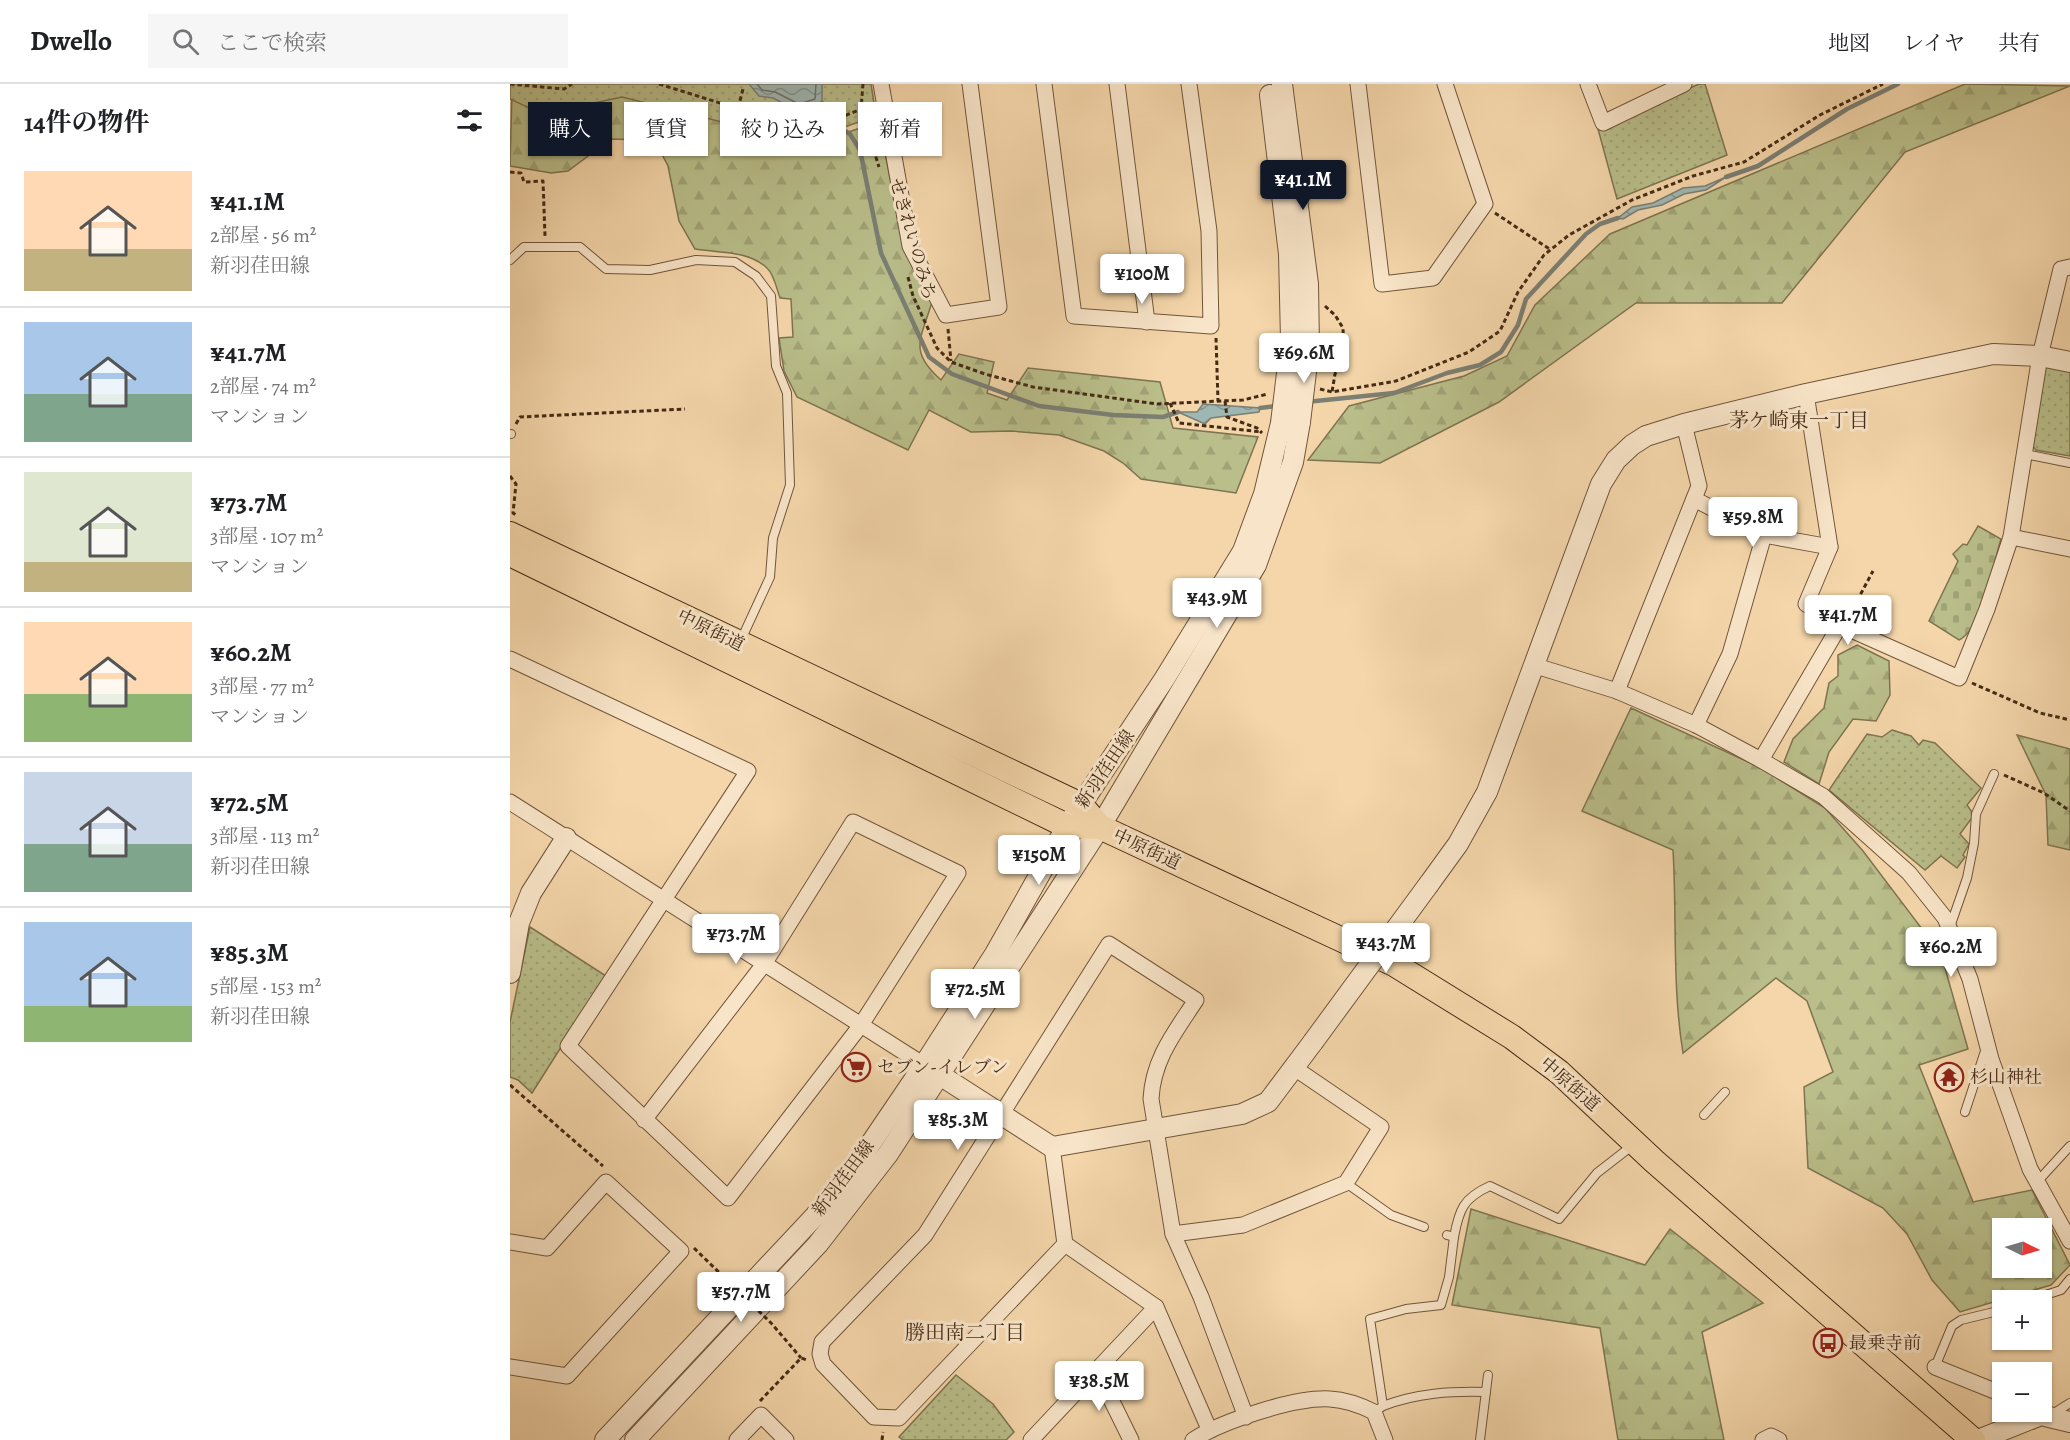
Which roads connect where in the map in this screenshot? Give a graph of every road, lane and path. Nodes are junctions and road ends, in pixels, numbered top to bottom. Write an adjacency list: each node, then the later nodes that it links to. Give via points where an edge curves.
1 (510, 84): 2 (path, via 564,89)
2 (572, 84)
3 (659, 84): 20 (path)
4 (863, 84): 19 (path)
5 (881, 84): 31 (street, via 910,246)
6 (970, 84): 31 (street, via 999,307)
7 (1044, 84): 32 (street, via 1074,316)
8 (1117, 84): 32 (street)
9 (1189, 84): 33 (street, via 1209,231)
10 (1269, 84): 45 (street, 新羽荏田線, bridge, via 1289,254)
11 (1282, 84): 30 (street, 新羽荏田線)
12 (1358, 84): 24 (street, via 1382,284 1433,278)
13 (1445, 84): 24 (street)
14 (1588, 84): 15 (street, via 1603,123)
15 (1684, 84)
16 (1883, 84): 26 (path, via 1820,115 1744,162 1693,176 1632,200)
17 (743, 89): 18 (path)
18 (740, 102)
19 (862, 102)
20 (720, 103)
21 (875, 156): 22 (path, せきれいのみち)
22 (880, 171)
23 (510, 172): 25 (path, via 521,172 524,182 543,181)
24 (1485, 204): 26 (path)
25 (545, 247): 27 (lane, via 524,247); 60 (lane, via 580,247 606,269 650,270 696,260 735,262 756,276 771,296 776,366 787,393 790,485 773,538 770,577)
26 (1551, 250): 38 (path, via 1518,292 1500,331 1469,352 1396,381)
27 (510, 260)
28 (2070, 267): 34 (street, via 2061,269)
29 (907, 273): 35 (path, せきれいのみち, via 937,348)
30 (1309, 301): 38 (path, via 1326,306 1343,328 1344,357); 45 (street, 新羽荏田線, bridge, via 1309,347)
31 (946, 315): 35 (path)
32 (1147, 322): 33 (street)
33 (1211, 326): 41 (path, via 1216,338)
34 (2040, 357): 36 (street); 40 (street, via 1993,354); 48 (street)
35 (951, 362): 43 (path, via 1033,387)
36 (2070, 362)
37 (1319, 389): 38 (path)
38 (1332, 392)
39 (1272, 393): 42 (path)
40 (1806, 394): 46 (street); 55 (street)
41 (1218, 401): 42 (path); 43 (path)
42 (1225, 401): 43 (path, via 1227,417 1262,432 1179,423)
43 (1170, 404)
44 (685, 409): 47 (path, via 520,417)
45 (1290, 423): 70 (street, 新羽荏田線, via 1243,551); 73 (street, 新羽荏田線, via 1293,462 1256,565)
46 (1684, 424): 51 (street, via 1699,486); 62 (street, via 1646,436 1616,460 1601,484)
47 (510, 434)
48 (2025, 454): 49 (lane); 54 (street)
49 (2070, 463)
50 (510, 476): 52 (path, via 516,484 513,513)
51 (1694, 499): 53 (street); 64 (street)
52 (517, 526): 60 (main road, 中原街道)
53 (1764, 535): 55 (street); 66 (street, via 1730,654)
54 (2011, 537): 56 (street); 63 (street)
55 (1830, 547): 59 (street, via 1806,604)
56 (2070, 549)
57 (510, 555): 72 (main road, 中原街道)
58 (1873, 571): 59 (path)
59 (1842, 625): 63 (street); 67 (street)
60 (739, 644): 70 (main road, 中原街道)
61 (510, 659): 75 (street, via 748,771)
62 (1536, 666): 64 (street); 82 (street, bridge, via 1487,792 1458,844)
63 (1959, 678): 65 (path, via 2040,713)
64 (1617, 691): 66 (street)
65 (2070, 720)
66 (1696, 724): 67 (street)
67 (1761, 760): 77 (street, via 1823,796 1873,840 1909,873)
68 (1994, 774): 71 (path, via 2012,777); 77 (lane, via 1976,814 1967,878)
69 (510, 802): 74 (street)
70 (1081, 805): 72 (street, 新羽荏田線); 73 (main road, 中原街道)
71 (2070, 811)
72 (1067, 826): 73 (main road, 中原街道); 83 (street, 新羽荏田線)
73 (1100, 827): 83 (street, 新羽荏田線); 90 (main road, 中原街道, via 1394,964 1521,1044 1559,1072)
74 (566, 838): 75 (street); 76 (street)
75 (664, 900): 78 (street); 88 (street, via 568,1046)
76 (514, 920): 79 (street)
77 (1949, 928): 81 (street, via 1970,979)
78 (764, 964): 80 (street); 80 (street, via 853,822 958,873); 88 (street)
79 (510, 973)
80 (861, 1025): 83 (street); 88 (street, via 728,1198)
81 (1987, 1044): 85 (lane); 93 (street)
82 (1293, 1067): 89 (street, via 1268,1102 1242,1114); 94 (street, via 1381,1127)
83 (932, 1070): 86 (street); 120 (street, 新羽荏田線, via 815,1216); 121 (street, 新羽荏田線, via 888,1154 818,1244)
84 (1725, 1092): 87 (lane)
85 (1965, 1112)
86 (1000, 1115): 89 (street, via 1109,944 1196,1000 1158,1058 1152,1077 1151,1099); 92 (street); 99 (street, via 925,1235 822,1342 823,1364 874,1416 899,1418)
87 (1704, 1115)
88 (645, 1119)
89 (1157, 1127): 92 (street); 96 (street)
90 (1636, 1142): 112 (lane, via 1597,1173 1559,1219 1490,1186 1475,1193 1458,1211 1450,1236 1449,1277 1441,1305 1370,1319); 131 (main road, 中原街道)
91 (2070, 1146): 93 (lane)
92 (1052, 1147): 99 (street)
93 (2037, 1182): 97 (street)
94 (1346, 1184): 95 (lane, via 1391,1215); 96 (street, via 1244,1225)
95 (1424, 1227)
96 (1173, 1234): 115 (street)
97 (2070, 1241)
98 (510, 1242): 105 (street, via 547,1248 606,1182 681,1251 567,1376)
99 (1065, 1244): 103 (street)
100 (694, 1248): 114 (path, bridge, via 801,1358 757,1405)
101 (2070, 1280): 102 (lane)
102 (2052, 1293)
103 (1156, 1307): 107 (street); 119 (street)
104 (1992, 1312): 106 (lane, via 1952,1326)
105 (510, 1367)
106 (1935, 1367): 109 (street)
107 (1096, 1369): 124 (street); 125 (street)
108 (1488, 1375): 110 (lane)
109 (1992, 1390)
110 (1486, 1392): 112 (lane, via 1421,1395); 128 (lane)
111 (2070, 1403): 113 (lane)
112 (1379, 1409): 115 (street, via 1355,1403 1304,1400); 127 (street)
113 (2052, 1409)
114 (761, 1415): 122 (street); 123 (street)
115 (1246, 1417): 119 (street)
116 (2052, 1418): 118 (street)
117 (2019, 1422): 132 (street)
118 (2070, 1422)
119 (1209, 1429): 126 (street)
120 (605, 1440)
121 (635, 1440)
122 (737, 1440)
123 (786, 1440)
124 (1031, 1440)
125 (1131, 1440)
126 (1193, 1440)
127 (1385, 1440)
128 (1480, 1440)
129 (1763, 1440): 130 (street, via 1771,1436)
130 (1779, 1440)
131 (1973, 1440)
132 (1978, 1440)

